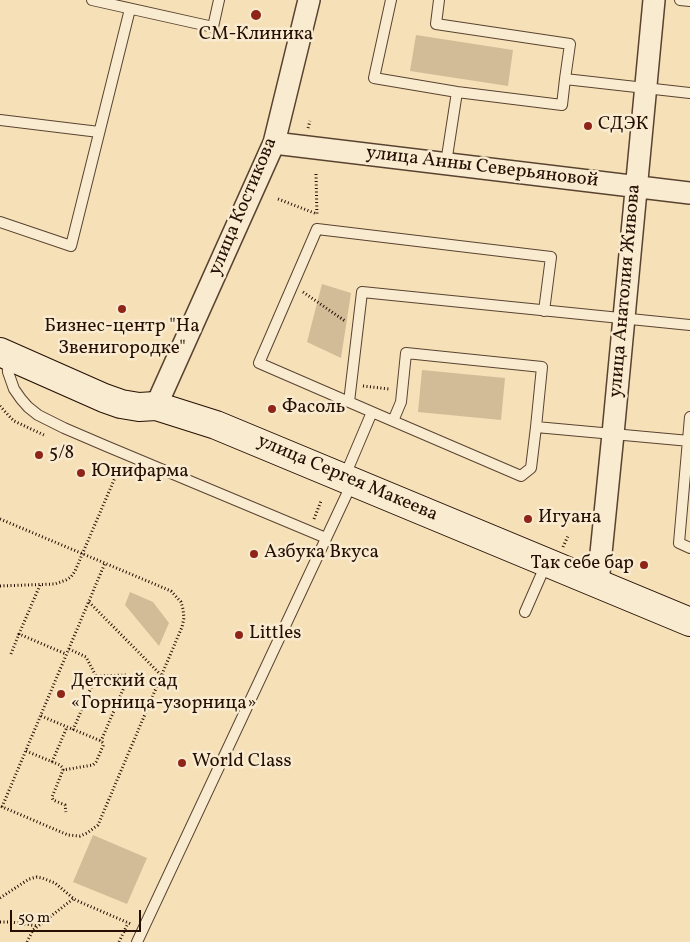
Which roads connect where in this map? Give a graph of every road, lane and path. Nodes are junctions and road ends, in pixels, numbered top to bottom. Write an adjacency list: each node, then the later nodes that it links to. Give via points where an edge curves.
1 (92, 0): 9 (lane)
2 (219, 0): 9 (lane, via 213,27)
3 (310, 0): 16 (street, улица Костикова)
4 (391, 0): 12 (lane, via 374,78)
5 (439, 0): 10 (lane, via 436,24 570,44)
6 (654, 0): 11 (street, улица Анатолия Живова)
7 (680, 0): 8 (lane)
8 (690, 1)
9 (130, 8): 15 (lane)
10 (565, 79): 11 (lane); 12 (lane, via 562,105)
11 (646, 88): 13 (lane); 19 (street, улица Анатолия Живова)
12 (457, 92): 17 (lane)
13 (690, 93)
14 (0, 120): 15 (lane)
15 (100, 132): 23 (lane, via 71,246)
16 (274, 143): 17 (street, улица Анны Северьяновой); 34 (street, улица Костикова)
17 (446, 163): 19 (street, улица Анны Северьяновой)
18 (316, 174): 22 (path)
19 (636, 186): 20 (street, улица Анны Северьяновой); 27 (street, улица Анатолия Живова)
20 (690, 193)
21 (278, 199): 22 (path)
22 (317, 214): 24 (path)
23 (0, 222)
24 (317, 229): 25 (lane); 26 (lane, via 551,257)
25 (293, 285): 29 (path); 33 (lane, via 259,363)
26 (544, 310): 27 (lane); 29 (lane, via 362,292)
27 (623, 319): 28 (lane); 39 (street, улица Анатолия Живова)
28 (690, 325)
29 (358, 330): 31 (lane)
30 (3, 353): 34 (street, улица Сергея Макеева, via 104,398 139,407); 41 (lane, via 14,388 28,407 38,415)
31 (351, 384): 32 (path); 33 (lane)
32 (402, 390): 37 (lane); 38 (lane, via 406,354 542,367)
33 (349, 402): 35 (lane)
34 (156, 406): 42 (street, улица Сергея Макеева, via 216,425)
35 (372, 412): 37 (lane); 42 (lane)
36 (690, 417): 40 (lane)
37 (393, 421): 38 (lane, via 521,476 531,468)
38 (536, 427): 39 (lane)
39 (613, 434): 40 (lane); 50 (street, улица Анатолия Живова)
40 (689, 440): 46 (lane, via 679,543)
41 (125, 454): 45 (lane); 47 (path)
42 (348, 480): 45 (lane); 48 (street, улица Сергея Макеева)
43 (0, 519): 47 (path)
44 (568, 536): 48 (path)
45 (326, 538): 76 (lane)
46 (690, 548)
47 (83, 554): 49 (path); 51 (path, via 75,571 66,580)
48 (555, 555): 50 (street, улица Сергея Макеева); 54 (lane)
49 (105, 563): 53 (path); 61 (path, via 171,591 181,602 182,627)
50 (598, 583): 55 (street, улица Сергея Макеева)
51 (40, 585): 52 (path); 56 (path)
52 (0, 586)
53 (88, 602): 57 (path); 61 (path)
54 (525, 612)
55 (690, 622)
56 (19, 634): 58 (path); 59 (path)
57 (69, 649): 59 (path); 60 (path, via 86,657)
58 (11, 654)
59 (66, 654): 62 (path)
60 (96, 676): 64 (path); 65 (path, via 126,675 128,678)
61 (162, 676): 69 (path, via 102,818 92,830 80,836 68,835)
62 (41, 716): 63 (path); 66 (path)
63 (67, 727): 64 (path); 67 (path)
64 (74, 730): 65 (path)
65 (101, 741): 68 (path, via 103,746 94,764)
66 (26, 751): 67 (path); 69 (path)
67 (52, 762): 68 (path)
68 (63, 770): 70 (path, via 52,797 64,805)
69 (1, 806)
70 (66, 812)
71 (0, 898): 72 (path, via 37,877 55,883)
72 (74, 899): 74 (path); 75 (path)
73 (0, 922): 75 (path)
74 (128, 923): 76 (path); 78 (path)
75 (38, 926): 77 (path)
76 (143, 929): 79 (lane)
77 (27, 942)
78 (119, 942)
79 (137, 942)

